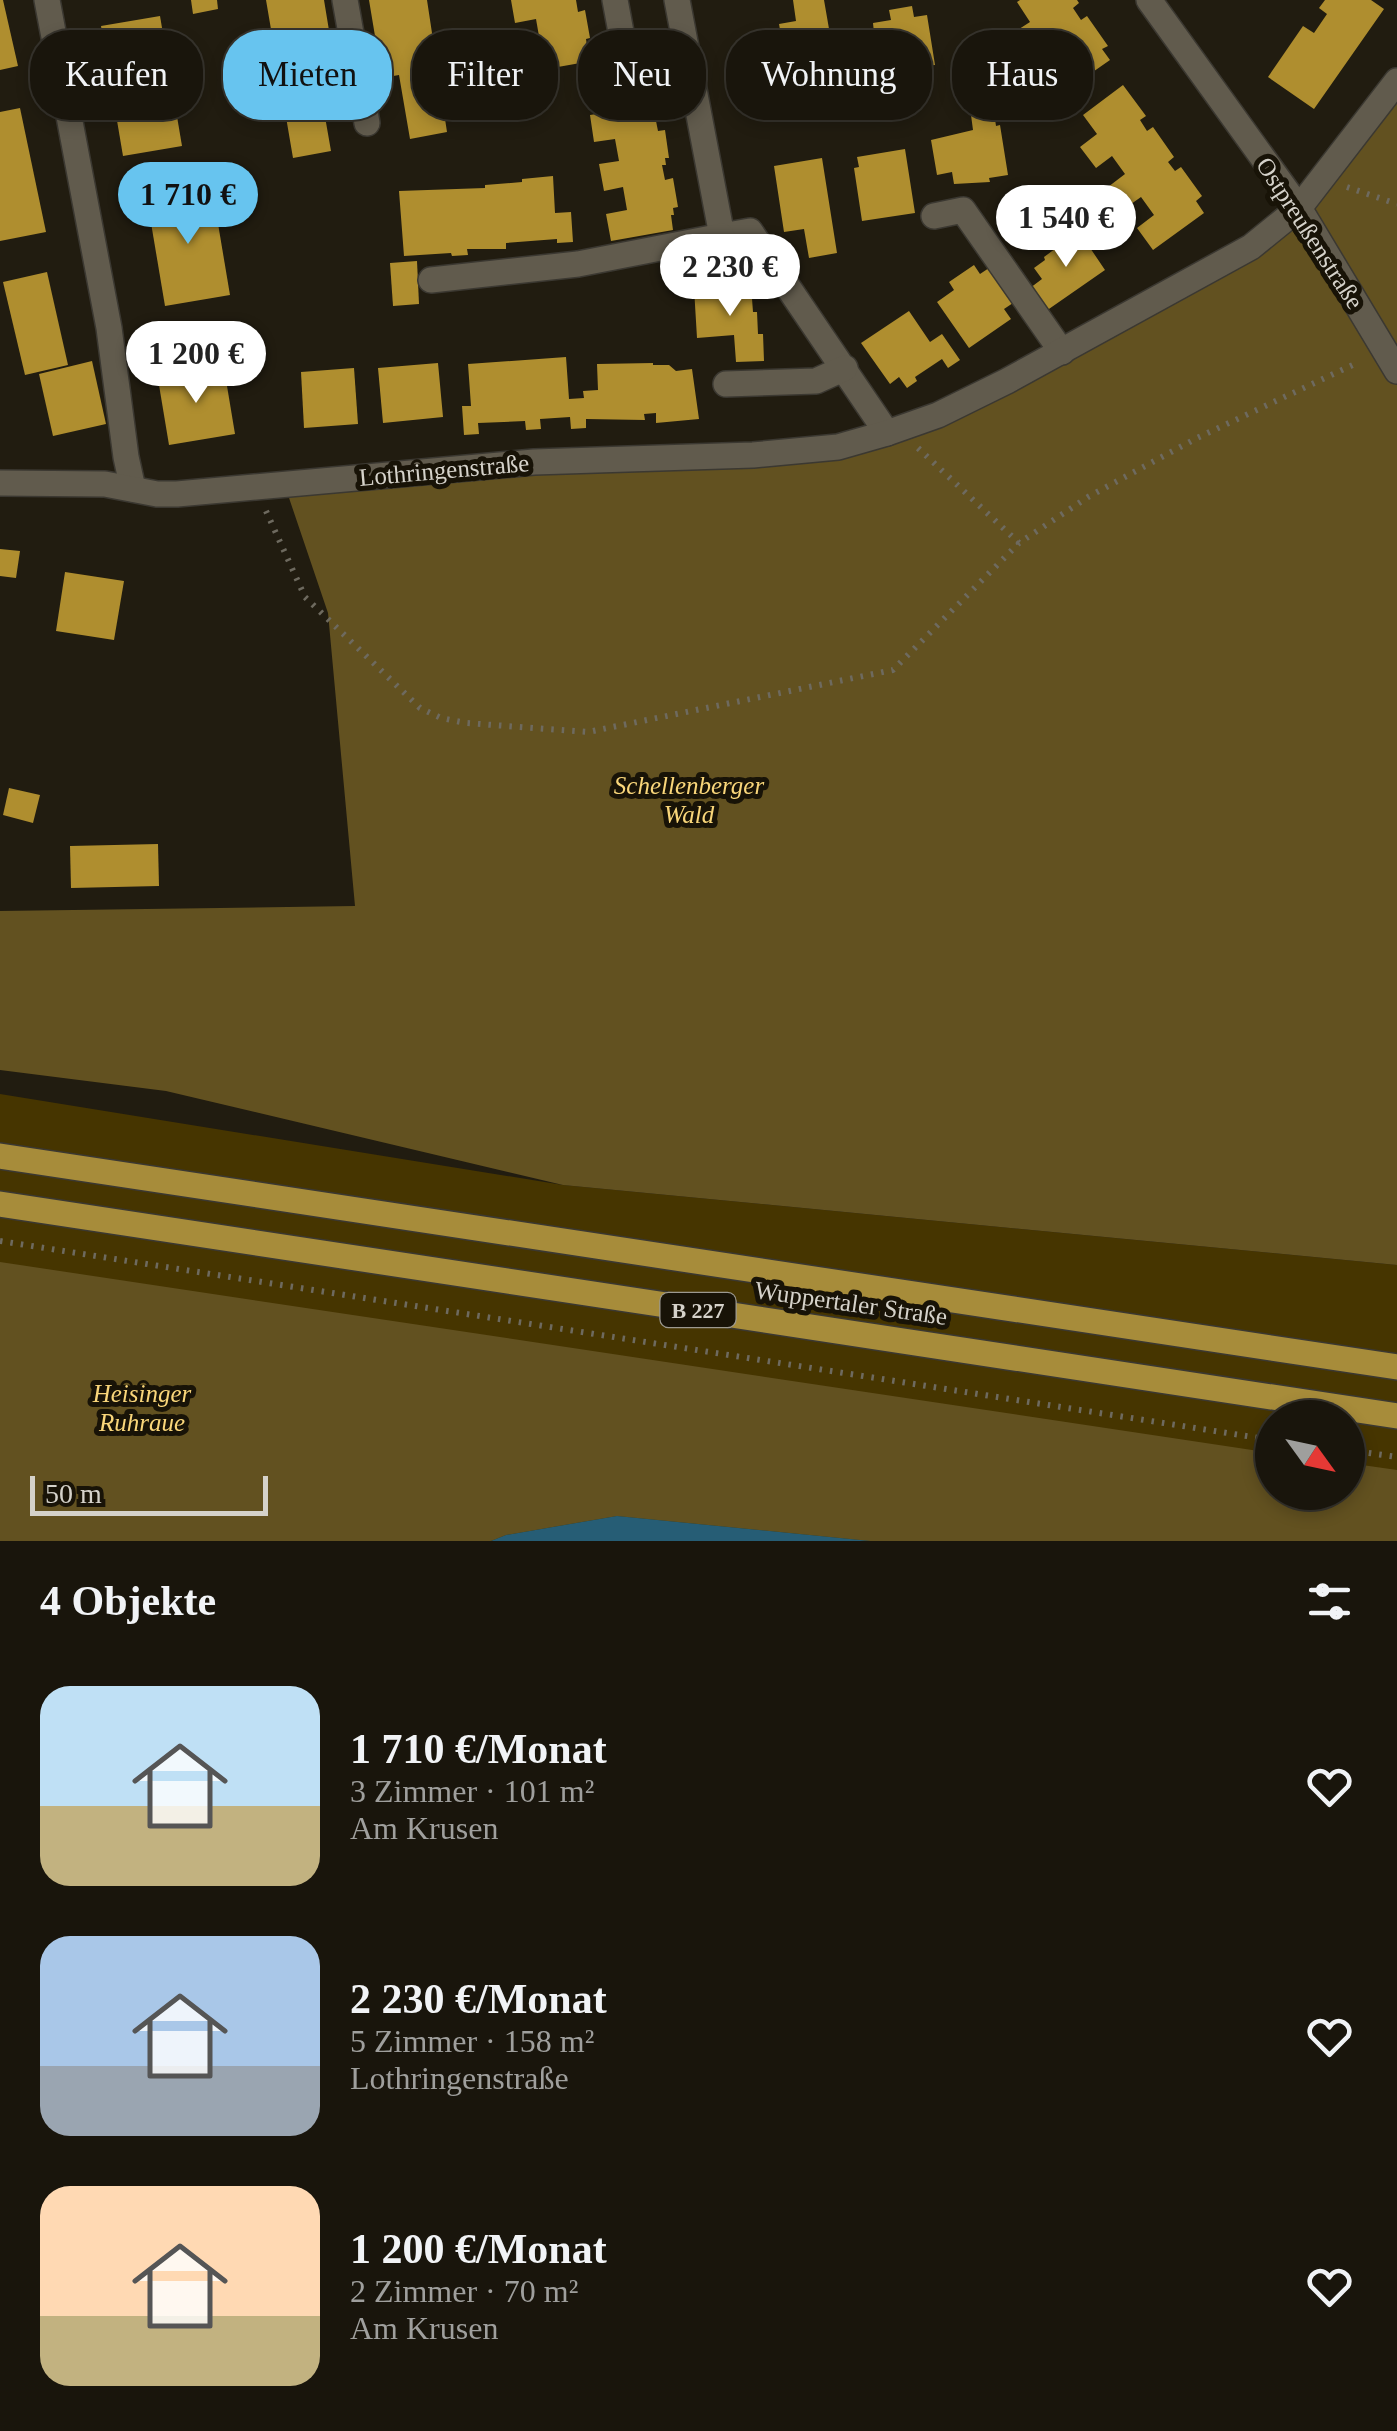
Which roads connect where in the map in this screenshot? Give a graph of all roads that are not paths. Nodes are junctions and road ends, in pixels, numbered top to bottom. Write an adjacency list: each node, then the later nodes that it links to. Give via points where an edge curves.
1 (46, 0): 21 (street)
2 (345, 0): 10 (street)
3 (615, 0): 6 (street)
4 (677, 0): 7 (street)
5 (1150, 0): 11 (street, Ostpreußenstraße)
6 (621, 30)
7 (682, 30)
8 (1397, 81): 11 (street, Lothringenstraße)
9 (699, 120): 13 (street)
10 (367, 123)
11 (1299, 208): 15 (street, Lothringenstraße, via 1238,255); 16 (street, Ostpreußenstraße)
12 (934, 216): 15 (street, via 962,210)
13 (722, 236): 14 (street, via 578,264); 17 (street, via 750,231)
14 (431, 280)
15 (1062, 352): 19 (street, Lothringenstraße, via 938,415)
16 (1391, 361)
17 (844, 368): 18 (street, via 816,380); 19 (street)
18 (726, 384)
19 (887, 433): 21 (street, Lothringenstraße, via 838,447 753,455 534,462 177,494)
20 (0, 484): 21 (street, Lothringenstraße)
21 (133, 490)
22 (0, 1156): 24 (main road, Wuppertaler Straße / B 227)
23 (0, 1204): 25 (main road, Wuppertaler Straße / B 227)
24 (1397, 1366)
25 (1397, 1416)

